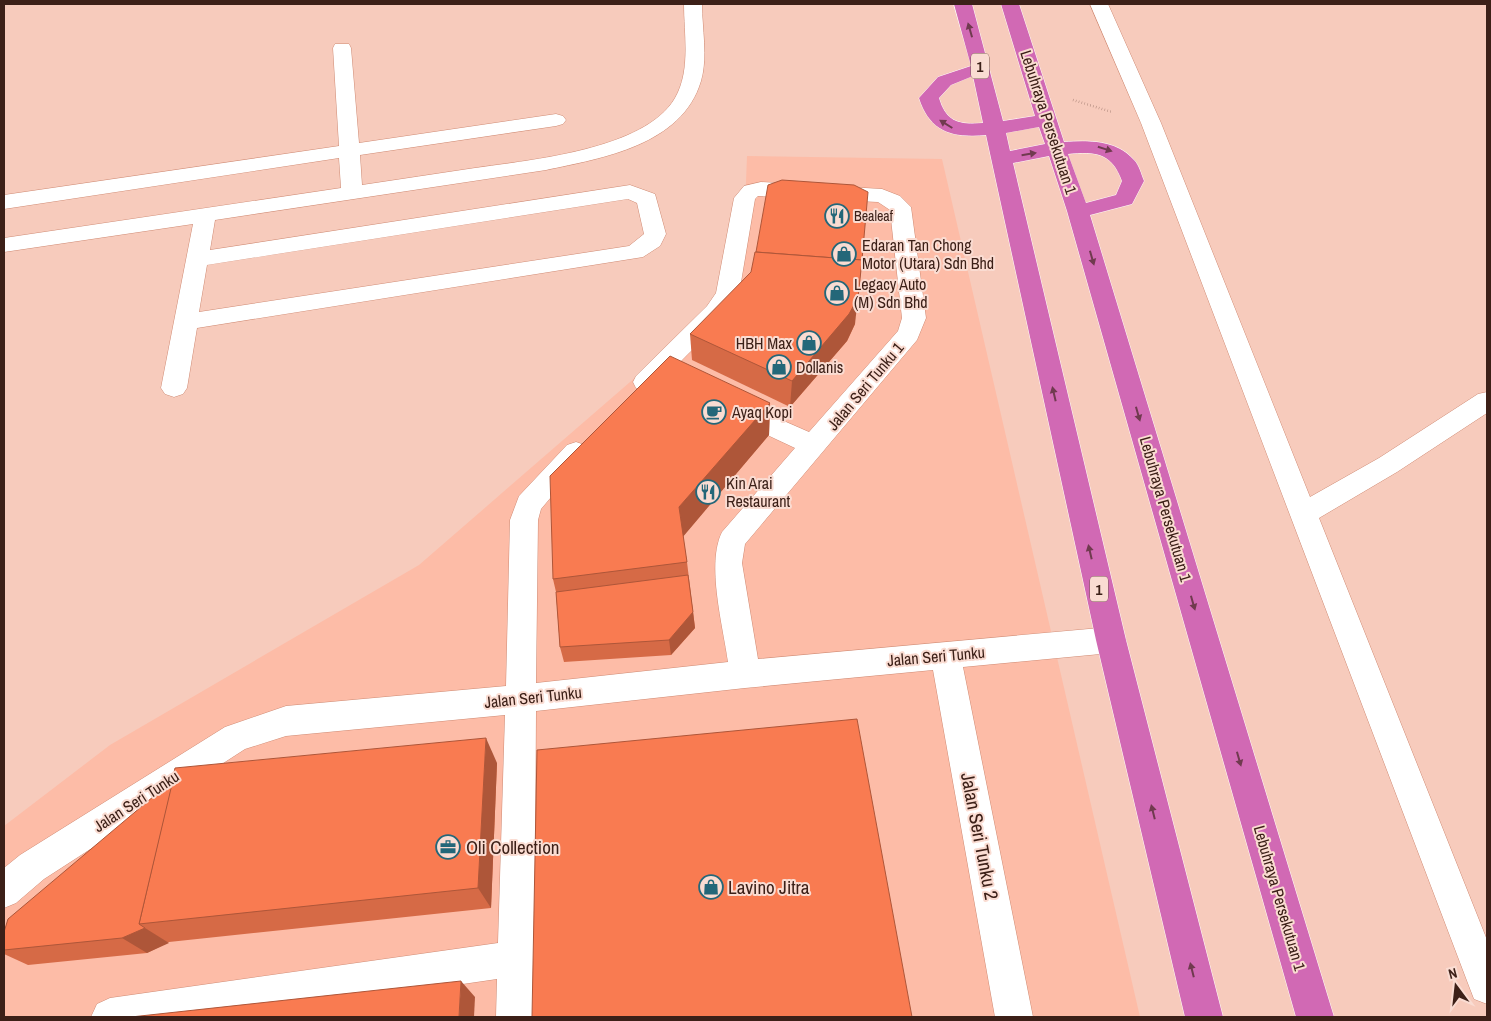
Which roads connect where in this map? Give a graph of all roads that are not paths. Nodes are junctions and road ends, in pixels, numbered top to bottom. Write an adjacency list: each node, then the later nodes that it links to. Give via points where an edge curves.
1 (693, 4): 13 (street, via 694,69 688,92 664,120 634,140 583,157 546,164)
2 (963, 4): 6 (highway, 1, one-way to 2)
3 (1010, 4): 7 (highway, Lebuhraya Persekutuan 1)
4 (1099, 4): 28 (street, via 1151,123)
5 (342, 48): 11 (street)
6 (981, 69): 9 (highway, 1); 9 (highway, one-way to 6, via 952,128 935,116 930,106 929,98 940,83)
7 (1047, 119): 9 (highway); 10 (highway, Lebuhraya Persekutuan 1)
8 (556, 120): 11 (street)
9 (993, 129): 12 (highway, 1)
10 (1057, 150): 12 (highway, one-way to 10); 15 (highway, Lebuhraya Persekutuan 1); 15 (highway, one-way to 15, via 1084,146 1109,149 1132,173 1133,180 1124,199)
11 (348, 151): 13 (street); 14 (street)
12 (1000, 159): 29 (highway, 1, one-way to 12)
13 (352, 193): 16 (street)
14 (4, 202)
15 (1078, 211): 40 (highway, Lebuhraya Persekutuan 1, one-way to 40)
16 (205, 215): 17 (street); 18 (street)
17 (5, 251)
18 (197, 259): 19 (street); 19 (street, via 630,192 647,199 655,234 652,241 635,252)
19 (185, 322): 22 (street)
20 (656, 371): 21 (street); 23 (street); 27 (street, Jalan Seri Tunku 1, via 715,312 727,294 745,198 751,191 882,196 892,200 900,207 914,318 909,334)
21 (682, 383)
22 (174, 388)
23 (629, 398)
24 (718, 400): 27 (street)
25 (1487, 401): 28 (street, via 1388,465)
26 (595, 433): 32 (street, via 529,504 524,520)
27 (815, 446): 31 (street, Jalan Seri Tunku 1, via 732,540 728,563)
28 (1304, 513): 35 (street)
29 (1111, 640): 30 (street, Jalan Seri Tunku); 39 (highway, 1, one-way to 29)
30 (945, 656): 31 (street, Jalan Seri Tunku); 38 (street, Jalan Seri Tunku 2)
31 (745, 674): 32 (street, Jalan Seri Tunku)
32 (520, 699): 33 (street, Jalan Seri Tunku, via 286,721 236,737 32,867); 34 (street)
33 (4, 891)
34 (517, 958): 36 (street); 37 (street)
35 (1487, 986)
36 (110, 1017)
37 (515, 1017)
38 (1014, 1017)
39 (1204, 1017)
40 (1315, 1017)

